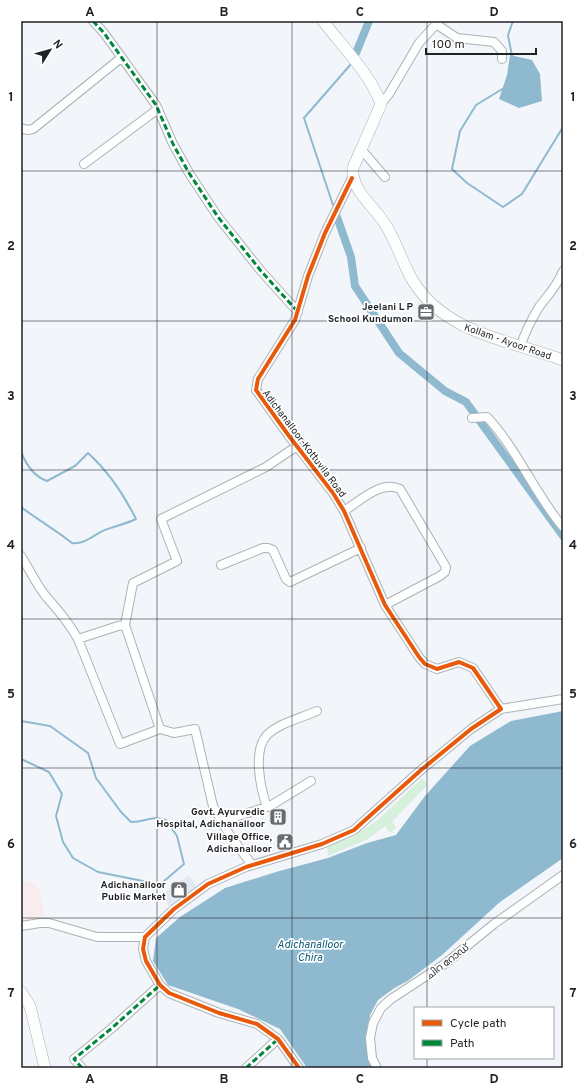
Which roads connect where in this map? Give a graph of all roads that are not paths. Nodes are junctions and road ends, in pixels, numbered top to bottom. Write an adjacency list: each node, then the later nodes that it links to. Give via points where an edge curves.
1 (93, 21): 4 (street)
2 (322, 21): 6 (main road, via 378,94)
3 (438, 22): 5 (street, via 457,38 494,42 502,51); 6 (street, via 419,43)
4 (121, 58): 7 (street); 8 (street, via 33,129)
5 (502, 58)
6 (381, 104): 9 (main road)
7 (158, 109): 10 (street); 14 (street, via 188,173 208,202 261,271)
8 (21, 128)
9 (361, 149): 11 (street); 12 (main road, via 353,168)
10 (84, 164)
11 (385, 177)
12 (352, 178): 14 (street, Adichanalloor-Kottuvila Road, via 325,233 308,276); 15 (main road, Kollam - Ayoor Road, via 385,223 413,282 437,310 452,321)
13 (563, 271): 15 (street, via 560,280 531,322)
14 (298, 312): 18 (street, Adichanalloor-Kottuvila Road, via 280,347 255,385 261,399)
15 (520, 347): 16 (main road, Kollam - Ayoor Road)
16 (563, 360)
17 (472, 418): 20 (street, via 487,417 500,430)
18 (297, 446): 19 (street, Adichanalloor-Kottuvila Road); 25 (street, via 266,467 161,519 177,561 133,583)
19 (344, 510): 21 (street, Adichanalloor-Kottuvila Road); 24 (street, via 384,487 400,489 446,567 440,576)
20 (563, 527)
21 (361, 548): 23 (street, via 290,582 286,579 272,550 268,548); 24 (street, Adichanalloor-Kottuvila Road)
22 (21, 556): 26 (street)
23 (221, 565)
24 (386, 605): 28 (street, Adichanalloor-Kottuvila Road, via 424,664 437,669 459,662 473,668)
25 (125, 625): 26 (street); 30 (street)
26 (78, 640): 30 (street, via 120,744)
27 (563, 699): 28 (street)
28 (501, 709): 34 (street, via 471,729 421,770 354,830 322,844)
29 (317, 711): 32 (street, via 278,727 265,737 259,763 261,788)
30 (160, 729): 33 (street, via 174,733 195,729 211,799)
31 (311, 781): 32 (street)
32 (267, 807): 33 (street, via 235,817)
33 (223, 824): 34 (street)
34 (252, 865): 37 (street, via 208,884 174,909)
35 (563, 875): 45 (street, ചിറ റോഡ്, via 494,924 446,963 381,1008 373,1023 370,1038 372,1058)
36 (21, 926): 37 (street, via 49,923 97,937)
37 (145, 937): 38 (street, via 143,949 146,961)
38 (160, 985): 40 (street, via 177,997 220,1014 257,1024); 42 (street, via 74,1059)
39 (21, 992): 41 (main road, via 30,1006)
40 (278, 1038): 43 (street); 44 (street)
41 (44, 1068)
42 (82, 1068)
43 (246, 1068)
44 (299, 1068)
45 (377, 1068)

